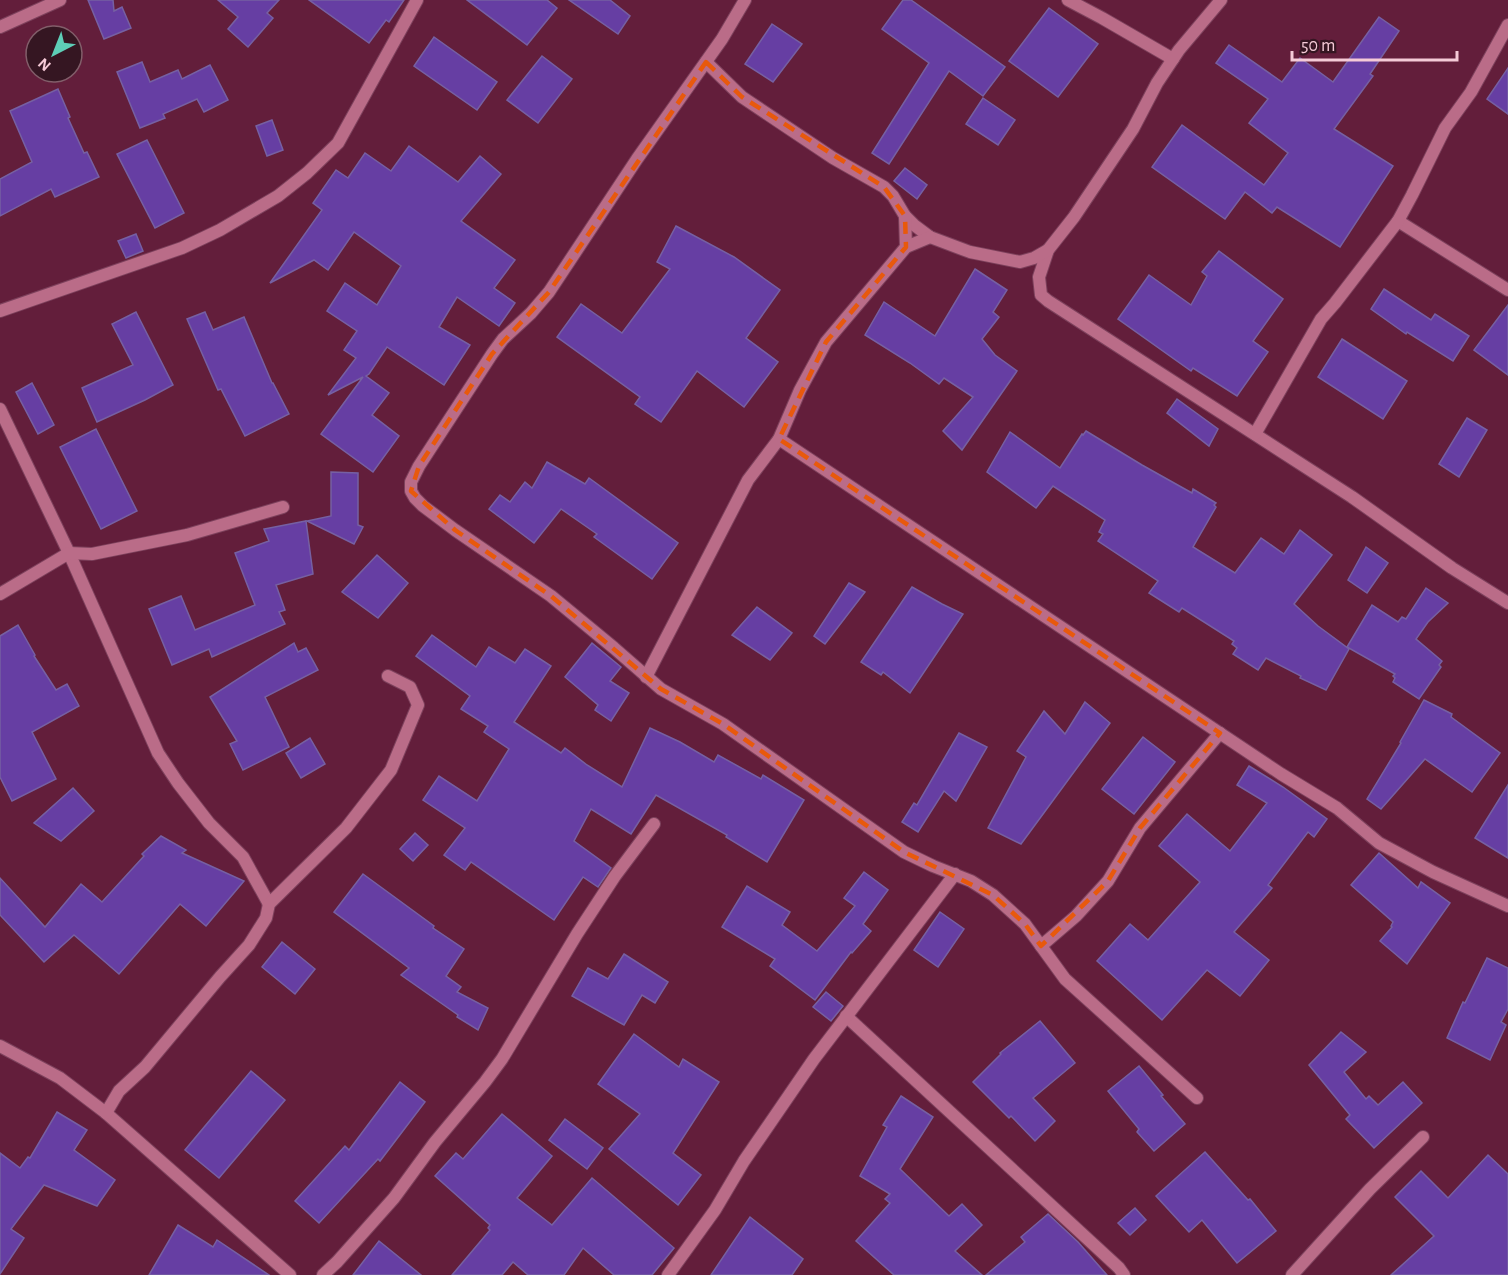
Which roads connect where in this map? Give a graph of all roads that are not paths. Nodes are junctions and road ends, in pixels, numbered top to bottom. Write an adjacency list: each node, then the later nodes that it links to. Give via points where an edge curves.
1 (60, 0): 7 (street)
2 (417, 0): 18 (street, via 338,143 278,196 182,248)
3 (745, 0): 9 (street)
4 (1068, 0): 8 (street)
5 (1221, 0): 8 (street)
6 (1508, 25): 11 (street, via 1471,92 1444,128)
7 (0, 27)
8 (1173, 59): 14 (street, via 1133,129)
9 (706, 62): 10 (street, via 742,98 832,158 884,187); 27 (street, via 549,292 492,354 411,482 411,491 423,506 551,597)
10 (905, 216): 12 (street); 13 (street)
11 (1398, 220): 17 (street); 20 (street, via 1321,319)
12 (930, 237): 13 (street); 15 (street, via 969,252)
13 (906, 247): 21 (street, via 826,342)
14 (1048, 250): 15 (street); 16 (street)
15 (1020, 262): 16 (street)
16 (1039, 277): 20 (street, via 1041,294 1048,301)
17 (1508, 290)
18 (0, 311)
19 (0, 409): 23 (street)
20 (1255, 434): 25 (street)
21 (779, 439): 27 (street, via 748,480); 28 (street)
22 (283, 507): 23 (street, via 187,536 92,554)
23 (69, 553): 24 (street); 31 (street, via 158,753 209,823 243,857)
24 (0, 594)
25 (1508, 603)
26 (388, 676): 31 (street, via 410,687 418,705 391,770 346,828)
27 (646, 676): 30 (street, via 661,689 723,724 904,852)
28 (1220, 732): 32 (street, via 1337,808 1379,843); 33 (street, via 1140,828 1108,881)
29 (654, 824): 40 (street, via 577,934 502,1059 394,1198)
30 (955, 874): 33 (street, via 993,895 1025,924); 34 (street)
31 (269, 904): 37 (street, via 266,918 249,945 145,1067 119,1090)
32 (1508, 906)
33 (1041, 946): 36 (street, via 1065,979)
34 (846, 1016): 41 (street); 42 (street)
35 (0, 1046): 37 (street, via 60,1078)
36 (1197, 1098)
37 (106, 1113): 39 (street)
38 (1423, 1137): 43 (street)
39 (290, 1275)
40 (323, 1275)
41 (668, 1275)
42 (1124, 1275)
43 (1292, 1275)

